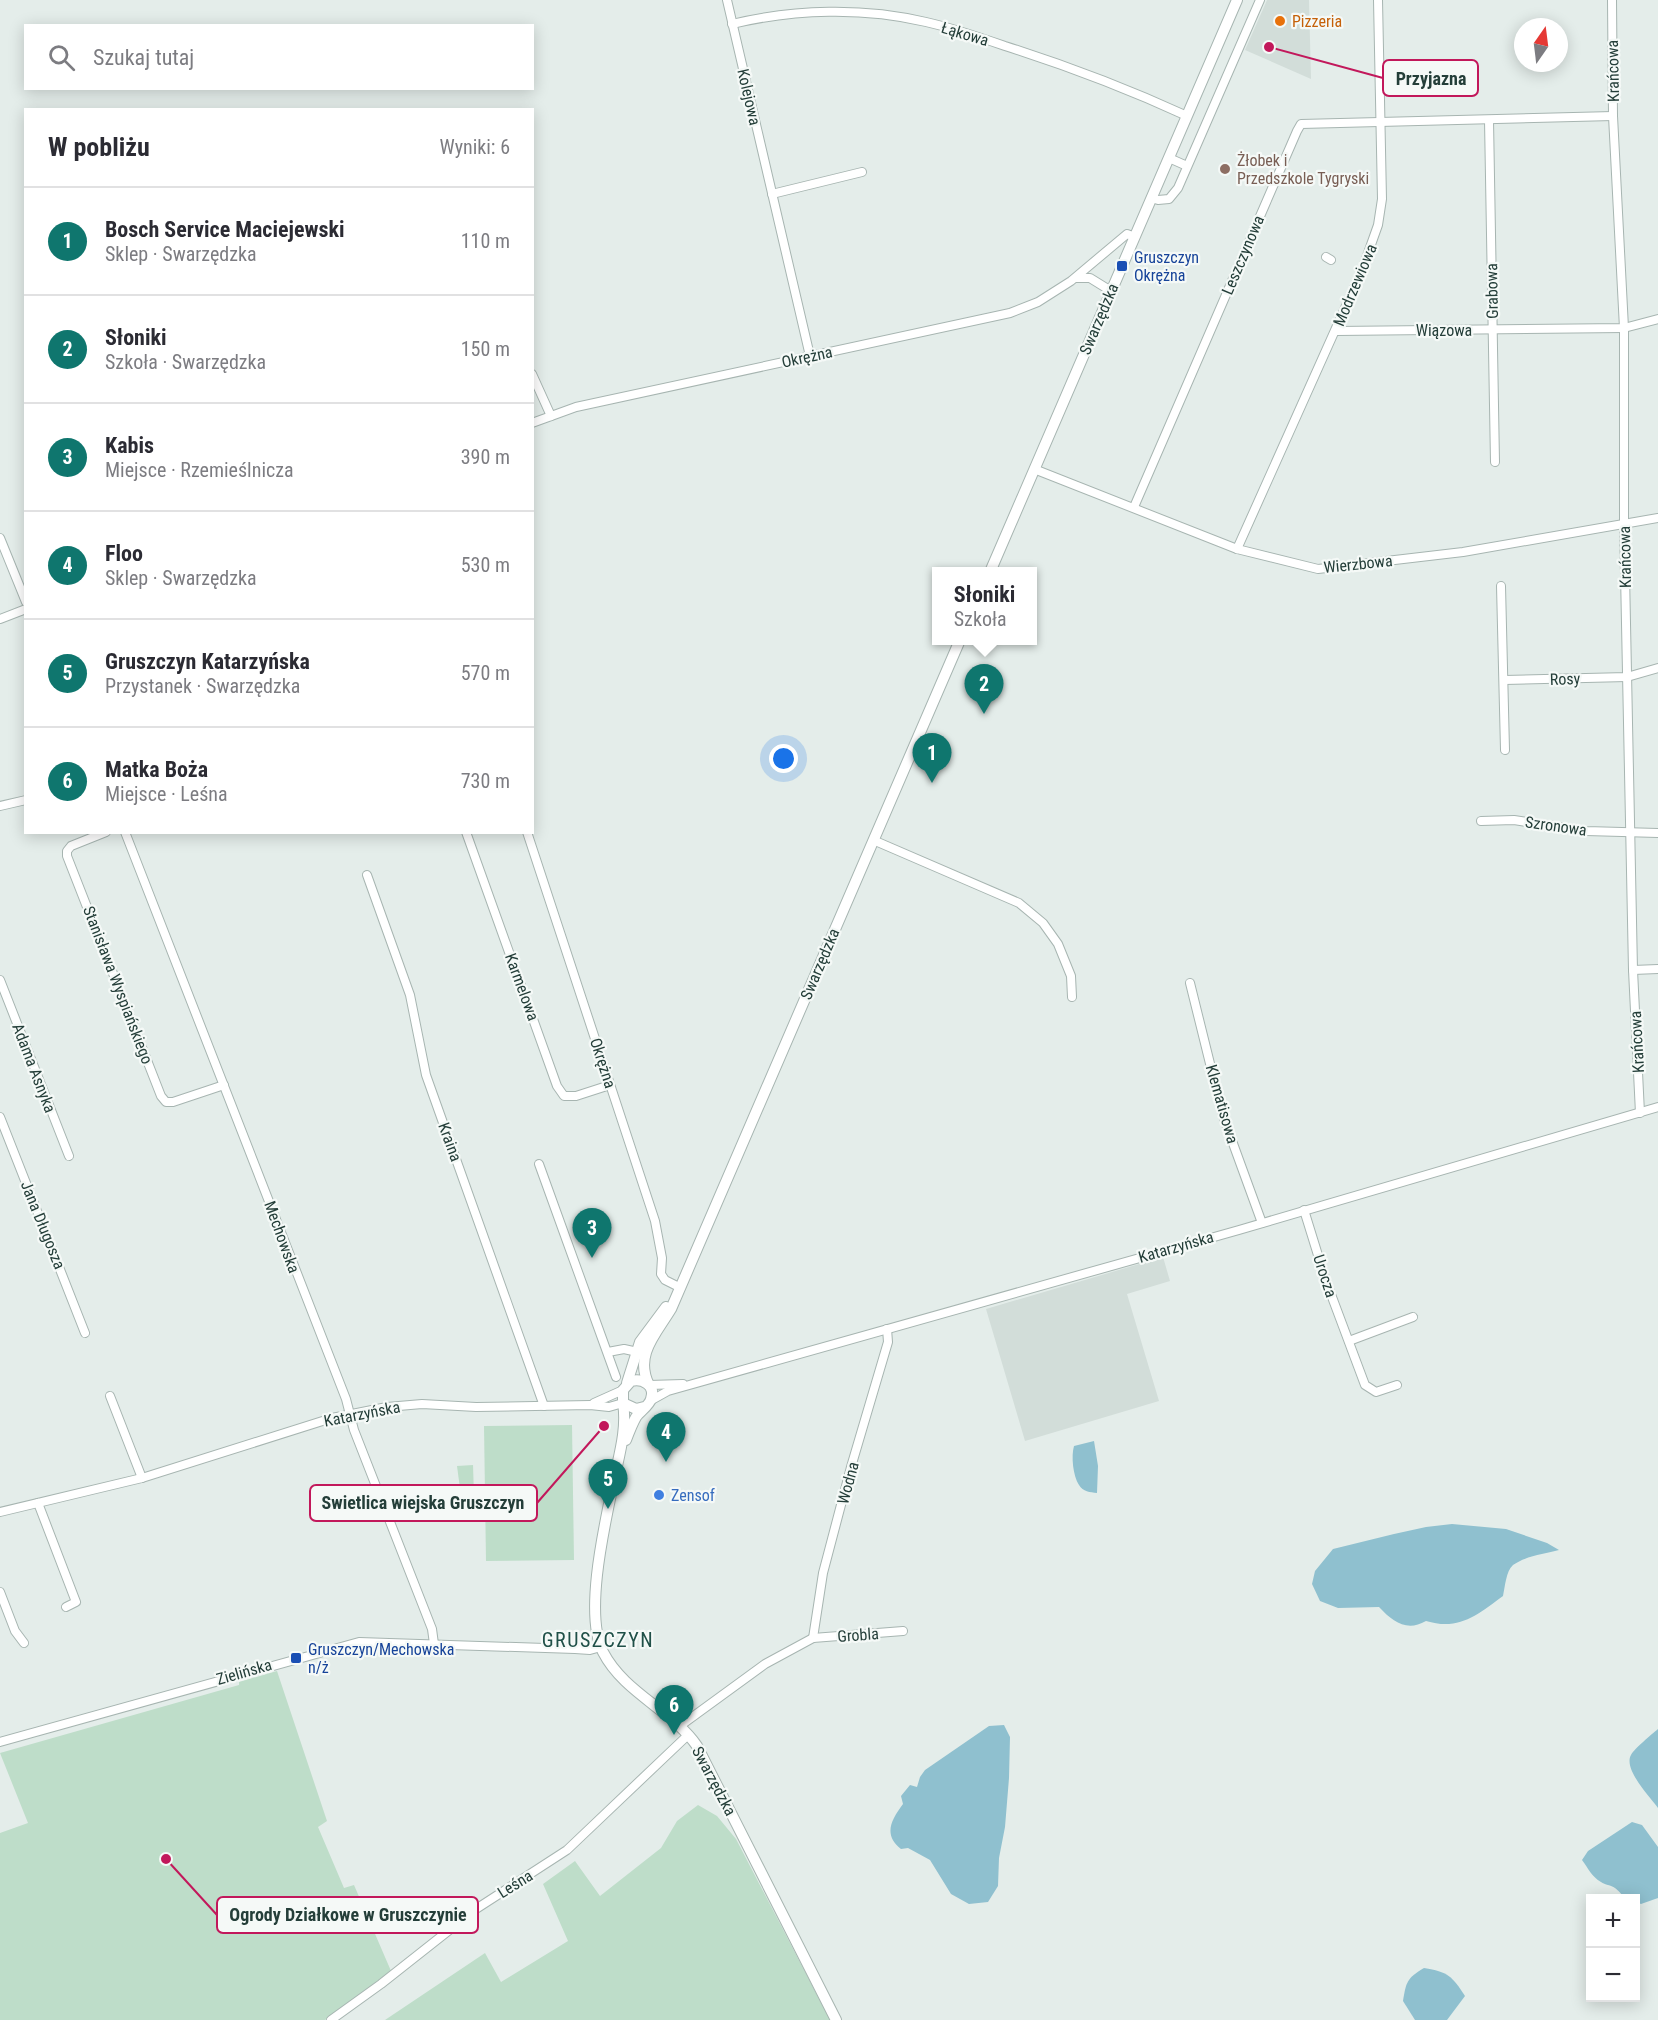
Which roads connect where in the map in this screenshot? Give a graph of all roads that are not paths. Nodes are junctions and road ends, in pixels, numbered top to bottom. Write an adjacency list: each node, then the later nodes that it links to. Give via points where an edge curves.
1 (727, 0): 6 (street, Kolejowa)
2 (1238, 0): 7 (street, Swarzędzka)
3 (1260, 0): 12 (street)
4 (1378, 0): 10 (street, Modrzewiowa)
5 (1612, 0): 8 (street, Krańcowa)
6 (732, 24): 7 (street, Łąkowa, via 784,14 829,11 896,16 954,29 1067,65); 14 (street, Kolejowa)
7 (1187, 116): 11 (street, Swarzędzka)
8 (1613, 116): 9 (street, Leszczynowa); 20 (street, Krańcowa)
9 (1489, 120): 10 (street, Leszczynowa); 21 (street, Grabowa)
10 (1381, 122): 22 (street, Modrzewiowa, via 1382,199 1378,225); 29 (street, Leszczynowa, via 1301,124 1297,130)
11 (1169, 158): 12 (street); 15 (street, Swarzędzka)
12 (1188, 166): 15 (street, via 1169,199)
13 (862, 172): 14 (street)
14 (772, 194): 23 (street, Kolejowa)
15 (1151, 198): 16 (street, Swarzędzka)
16 (1135, 237): 17 (street, Okrężna, via 1127,234); 18 (street, Swarzędzka)
17 (1076, 278): 18 (street, via 1090,278); 23 (street, Okrężna, via 1038,302 1004,315)
18 (1111, 291): 28 (street, Swarzędzka)
19 (1658, 319): 20 (street, Wiązowa)
20 (1624, 328): 21 (street, Wiązowa); 31 (street, Krańcowa)
21 (1493, 329): 22 (street, Wiązowa); 27 (street, Grabowa)
22 (1336, 331): 33 (street, Modrzewiowa)
23 (810, 356): 25 (street, Okrężna, via 576,406)
24 (534, 379): 25 (street)
25 (550, 416): 26 (street, Okrężna)
26 (534, 422)
27 (1495, 462)
28 (1034, 469): 29 (street, Wierzbowa); 34 (street, Swarzędzka)
29 (1134, 507): 33 (street, Wierzbowa)
30 (1658, 518): 31 (street, Wierzbowa)
31 (1624, 524): 33 (street, Wierzbowa, via 1462,552 1318,569); 41 (street, Krańcowa)
32 (0, 538): 36 (street)
33 (1237, 549)
34 (992, 567)
35 (1501, 586): 42 (street)
36 (24, 597)
37 (24, 610): 38 (street)
38 (0, 619)
39 (958, 645): 53 (street, Swarzędzka)
40 (1658, 668): 41 (street, Rosy)
41 (1627, 677): 42 (street, Rosy); 52 (street, Krańcowa)
42 (1504, 680): 43 (street)
43 (1505, 750)
44 (24, 800): 45 (street)
45 (0, 806)
46 (1481, 821): 52 (street, Szronowa, via 1514,820)
47 (1658, 833): 52 (street, Szronowa)
48 (101, 834): 60 (street, Stanisława Wyspiańskiego, via 71,846 67,856 161,1096 166,1102 173,1102)
49 (126, 834): 60 (street, Mechowska)
50 (467, 834): 61 (street, Karmelowa, via 557,1086 564,1096 576,1096)
51 (528, 834): 61 (street, Okrężna)
52 (1631, 834): 56 (street, Krańcowa)
53 (873, 840): 59 (street, via 1019,903 1043,923 1058,944 1071,976); 69 (street, Swarzędzka)
54 (368, 875): 85 (street, Kraina, via 406,983 429,1086)
55 (1658, 969): 56 (street)
56 (1633, 970): 63 (street, Krańcowa)
57 (0, 980): 65 (street, Adama Asnyka)
58 (1190, 983): 68 (street, Klematisowa, via 1222,1116)
59 (1072, 997)
60 (224, 1085): 86 (street, Mechowska)
61 (610, 1085): 69 (street, Okrężna, via 655,1221 661,1274)
62 (1658, 1107): 63 (street, Katarzyńska)
63 (1640, 1113): 67 (street, Katarzyńska)
64 (0, 1117): 72 (street, Jana Długosza)
65 (69, 1156)
66 (538, 1164): 74 (street)
67 (1304, 1210): 68 (street, Katarzyńska); 73 (street, Urocza)
68 (1262, 1223): 71 (street, Katarzyńska)
69 (680, 1287): 75 (street, Swarzędzka, via 671,1309)
70 (1413, 1317): 73 (street)
71 (887, 1329): 77 (street, Katarzyńska); 94 (street, Wodna, via 888,1342 823,1573)
72 (85, 1333)
73 (1349, 1341): 79 (street, Urocza, via 1365,1385 1376,1392)
74 (608, 1352): 75 (street, via 624,1349); 76 (street)
75 (641, 1353): 78 (street); 80 (street, Swarzędzka)
76 (616, 1377)
77 (693, 1384): 78 (street, Katarzyńska); 84 (street, Katarzyńska, via 668,1391)
78 (649, 1385): 80 (street, via 639,1379); 84 (street, via 652,1393)
79 (1397, 1385)
80 (625, 1387): 82 (street); 83 (street, Katarzyńska)
81 (110, 1396): 88 (street)
82 (623, 1403): 83 (street, Katarzyńska, via 609,1407); 84 (street, via 636,1409); 87 (street, Swarzędzka)
83 (590, 1404): 85 (street, Katarzyńska)
84 (647, 1404): 87 (street, Swarzędzka)
85 (544, 1406): 86 (street, Katarzyńska, via 405,1405)
86 (350, 1413): 88 (street, Katarzyńska); 96 (street, Mechowska, via 432,1629)
87 (621, 1451): 97 (street, Swarzędzka, via 598,1579 596,1622)
88 (142, 1478): 89 (street, Katarzyńska)
89 (38, 1503): 90 (street, Katarzyńska); 92 (street, via 76,1602)
90 (0, 1512)
91 (0, 1592): 95 (street)
92 (66, 1606)
93 (903, 1631): 94 (street, Grobla)
94 (813, 1638): 98 (street, via 765,1664)
95 (24, 1643)
96 (434, 1644): 97 (street, Zielińska); 100 (street, Zielińska, via 346,1644)
97 (601, 1647): 98 (street, Swarzędzka, via 637,1692)
98 (680, 1726): 99 (street, Swarzędzka)
99 (688, 1735): 101 (street, Leśna, via 567,1850 476,1909); 102 (street, Swarzędzka, via 703,1757)
100 (0, 1742)
101 (331, 2020)
102 (836, 2020)

